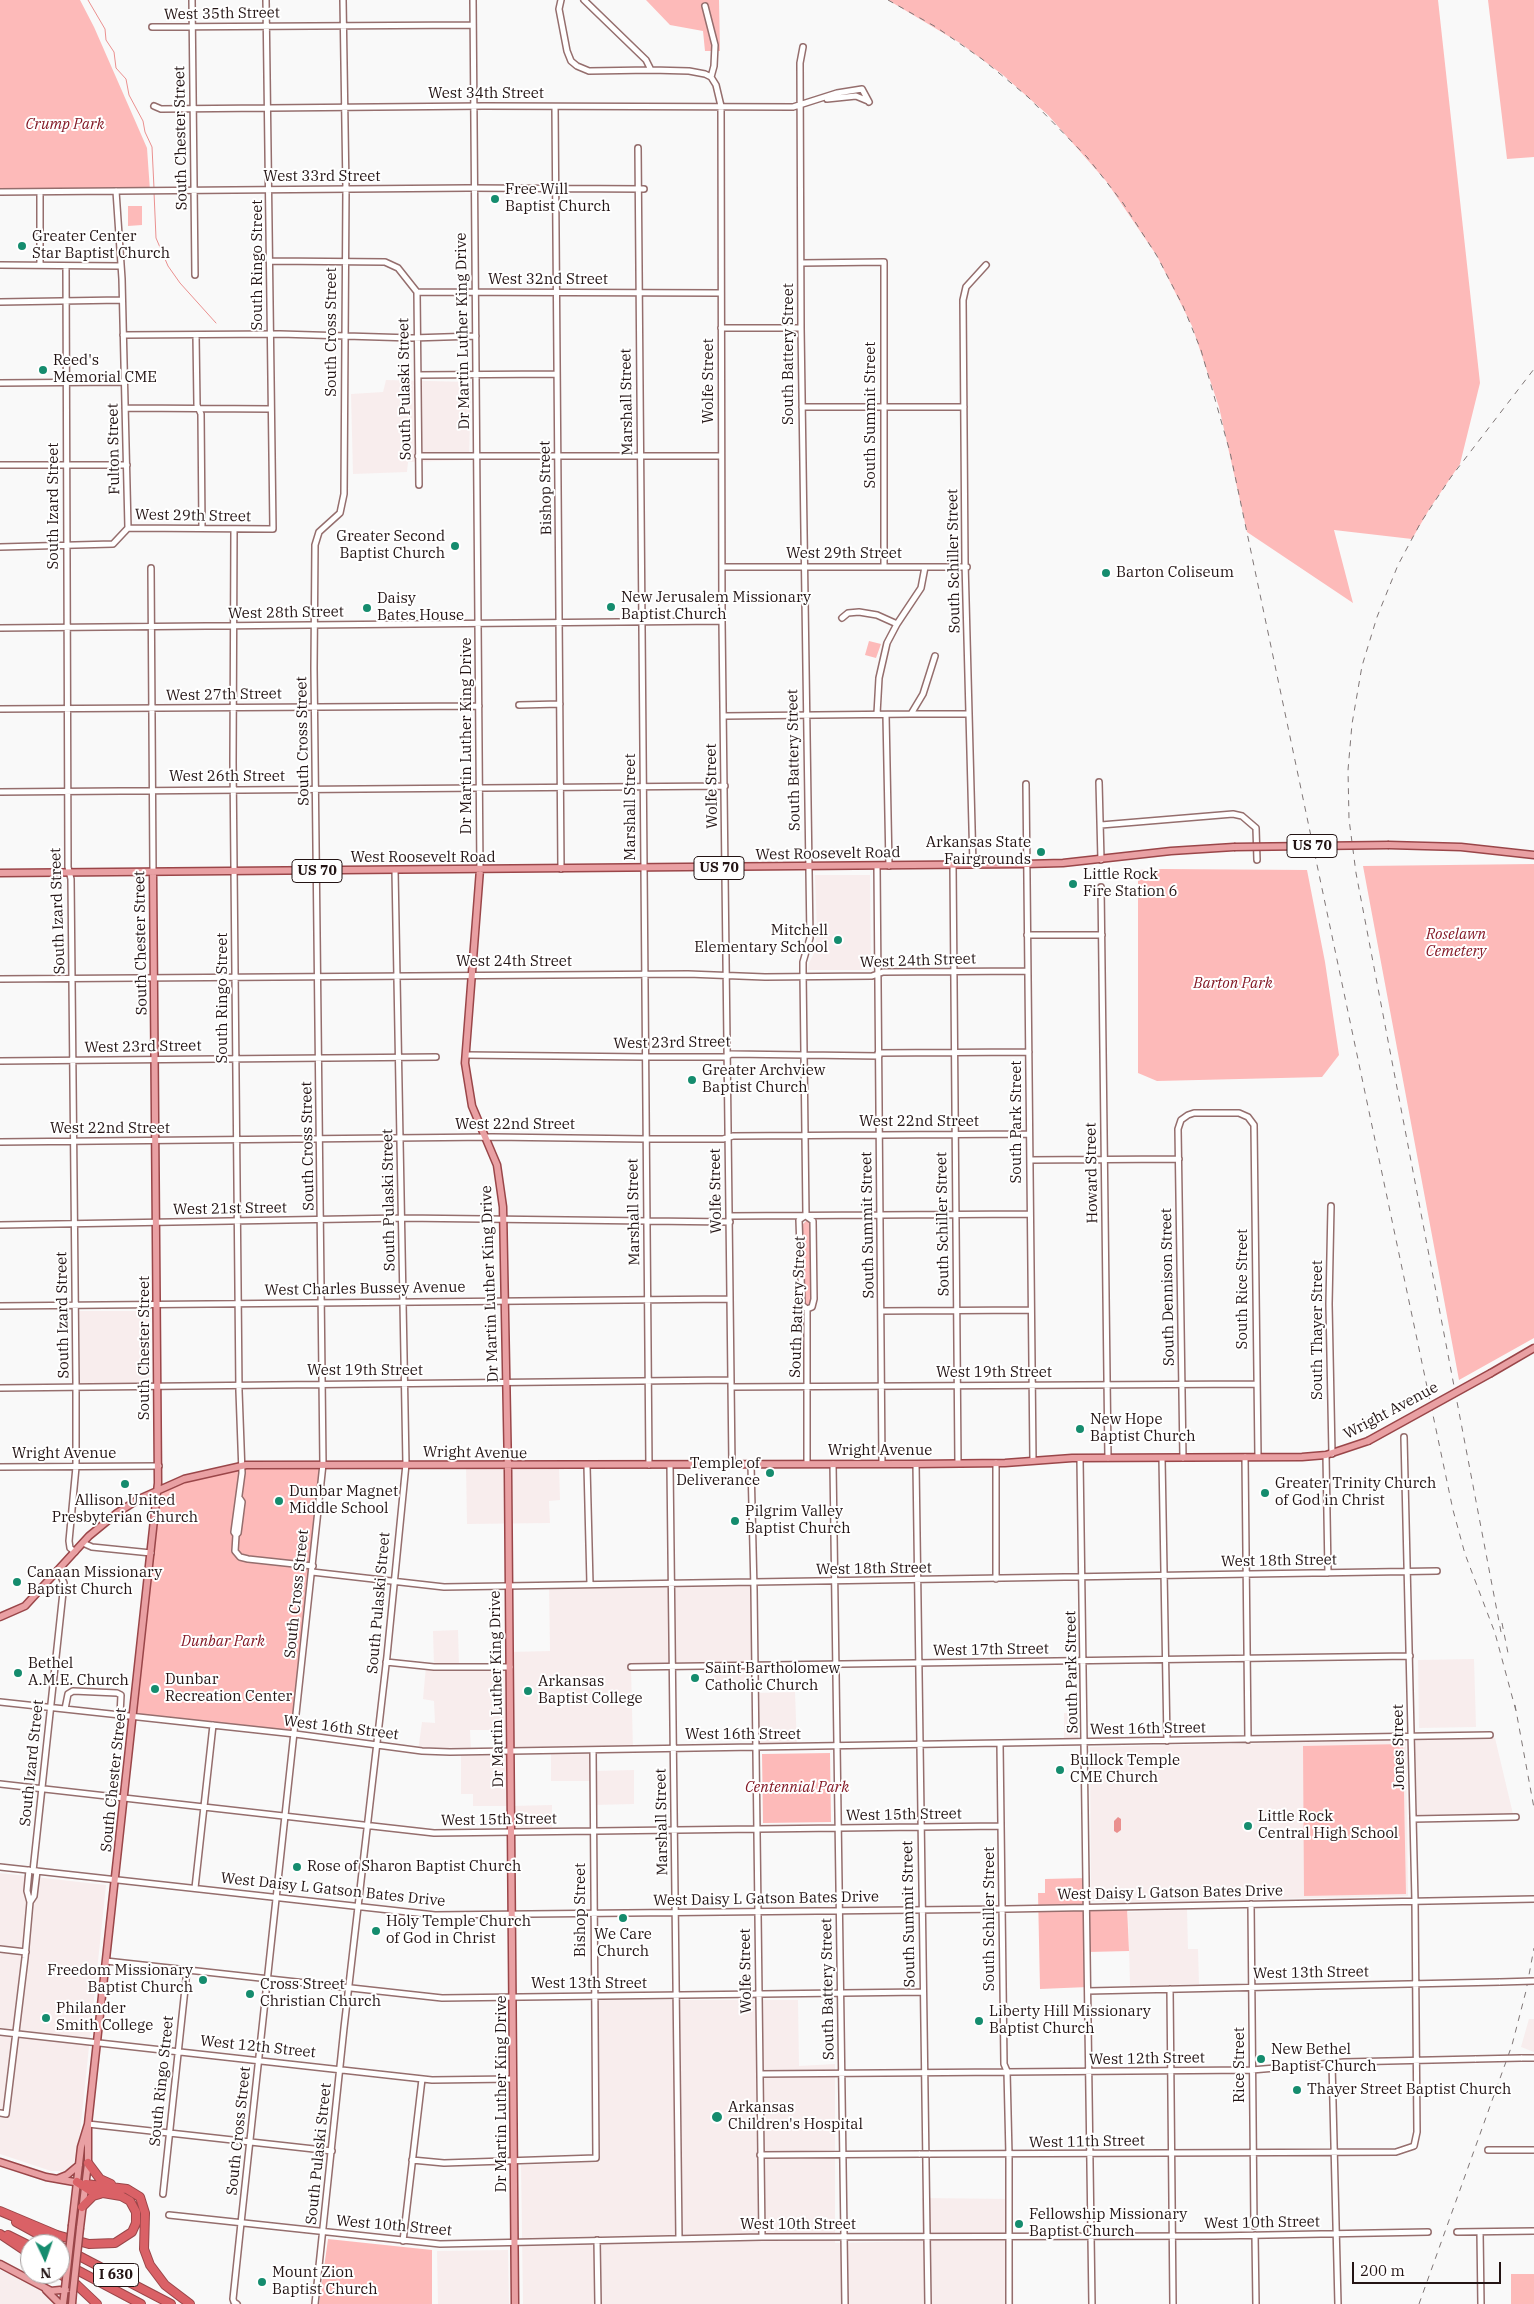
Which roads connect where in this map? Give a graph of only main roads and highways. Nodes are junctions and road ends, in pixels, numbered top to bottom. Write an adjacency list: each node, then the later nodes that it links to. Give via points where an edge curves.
1 (1534, 855): 2 (main road, West Roosevelt Road / US 70, bridge, via 1461,847 1389,845 1234,847 1026,864)
2 (480, 869): 4 (main road, West Roosevelt Road / US 70); 6 (main road, Dr Martin Luther King Drive, via 466,1055 470,1096 501,1185)
3 (0, 872): 4 (main road, West Roosevelt Road / US 70)
4 (153, 872): 7 (main road, South Chester Street)
5 (1534, 1348): 6 (main road, Wright Avenue, bridge, via 1368,1441 1329,1455 996,1463)
6 (508, 1466): 7 (main road, Wright Avenue, via 242,1466 200,1474); 37 (main road, Dr Martin Luther King Drive)
7 (158, 1490): 8 (main road, Wright Avenue, via 117,1513 83,1543 24,1606); 9 (main road, South Chester Street)
8 (0, 1617)
9 (88, 2124): 11 (main road, South Chester Street); 12 (main road, South Chester Street)
10 (0, 2162): 13 (main road)
11 (88, 2163): 15 (main road, South Chester Street); 16 (highway, via 100,2179)
12 (79, 2165): 13 (main road); 14 (main road, South Chester Street)
13 (56, 2179): 14 (main road)
14 (77, 2182): 15 (highway); 30 (main road, South Chester Street, bridge)
15 (86, 2186): 16 (highway); 17 (highway); 18 (main road, South Chester Street)
16 (120, 2187): 36 (highway, via 136,2193 144,2207 143,2244 150,2265 165,2285)
17 (100, 2194): 18 (highway); 19 (highway, via 126,2198 135,2209 133,2229 119,2241 97,2245 78,2242)
18 (82, 2207): 30 (main road, South Chester Street, bridge)
19 (0, 2212): 22 (highway)
20 (0, 2230): 23 (highway)
21 (0, 2234): 24 (highway)
22 (38, 2234)
23 (20, 2241)
24 (20, 2247)
25 (70, 2251): 35 (highway, I 630)
26 (0, 2264): 29 (main road)
27 (70, 2266): 34 (highway, I 630)
28 (70, 2280): 33 (highway)
29 (45, 2289): 30 (main road); 31 (main road)
30 (69, 2289): 31 (main road, South Chester Street); 32 (main road, South Chester Street)
31 (62, 2304)
32 (72, 2304)
33 (97, 2304)
34 (141, 2304)
35 (171, 2304)
36 (190, 2304)
37 (515, 2304)

